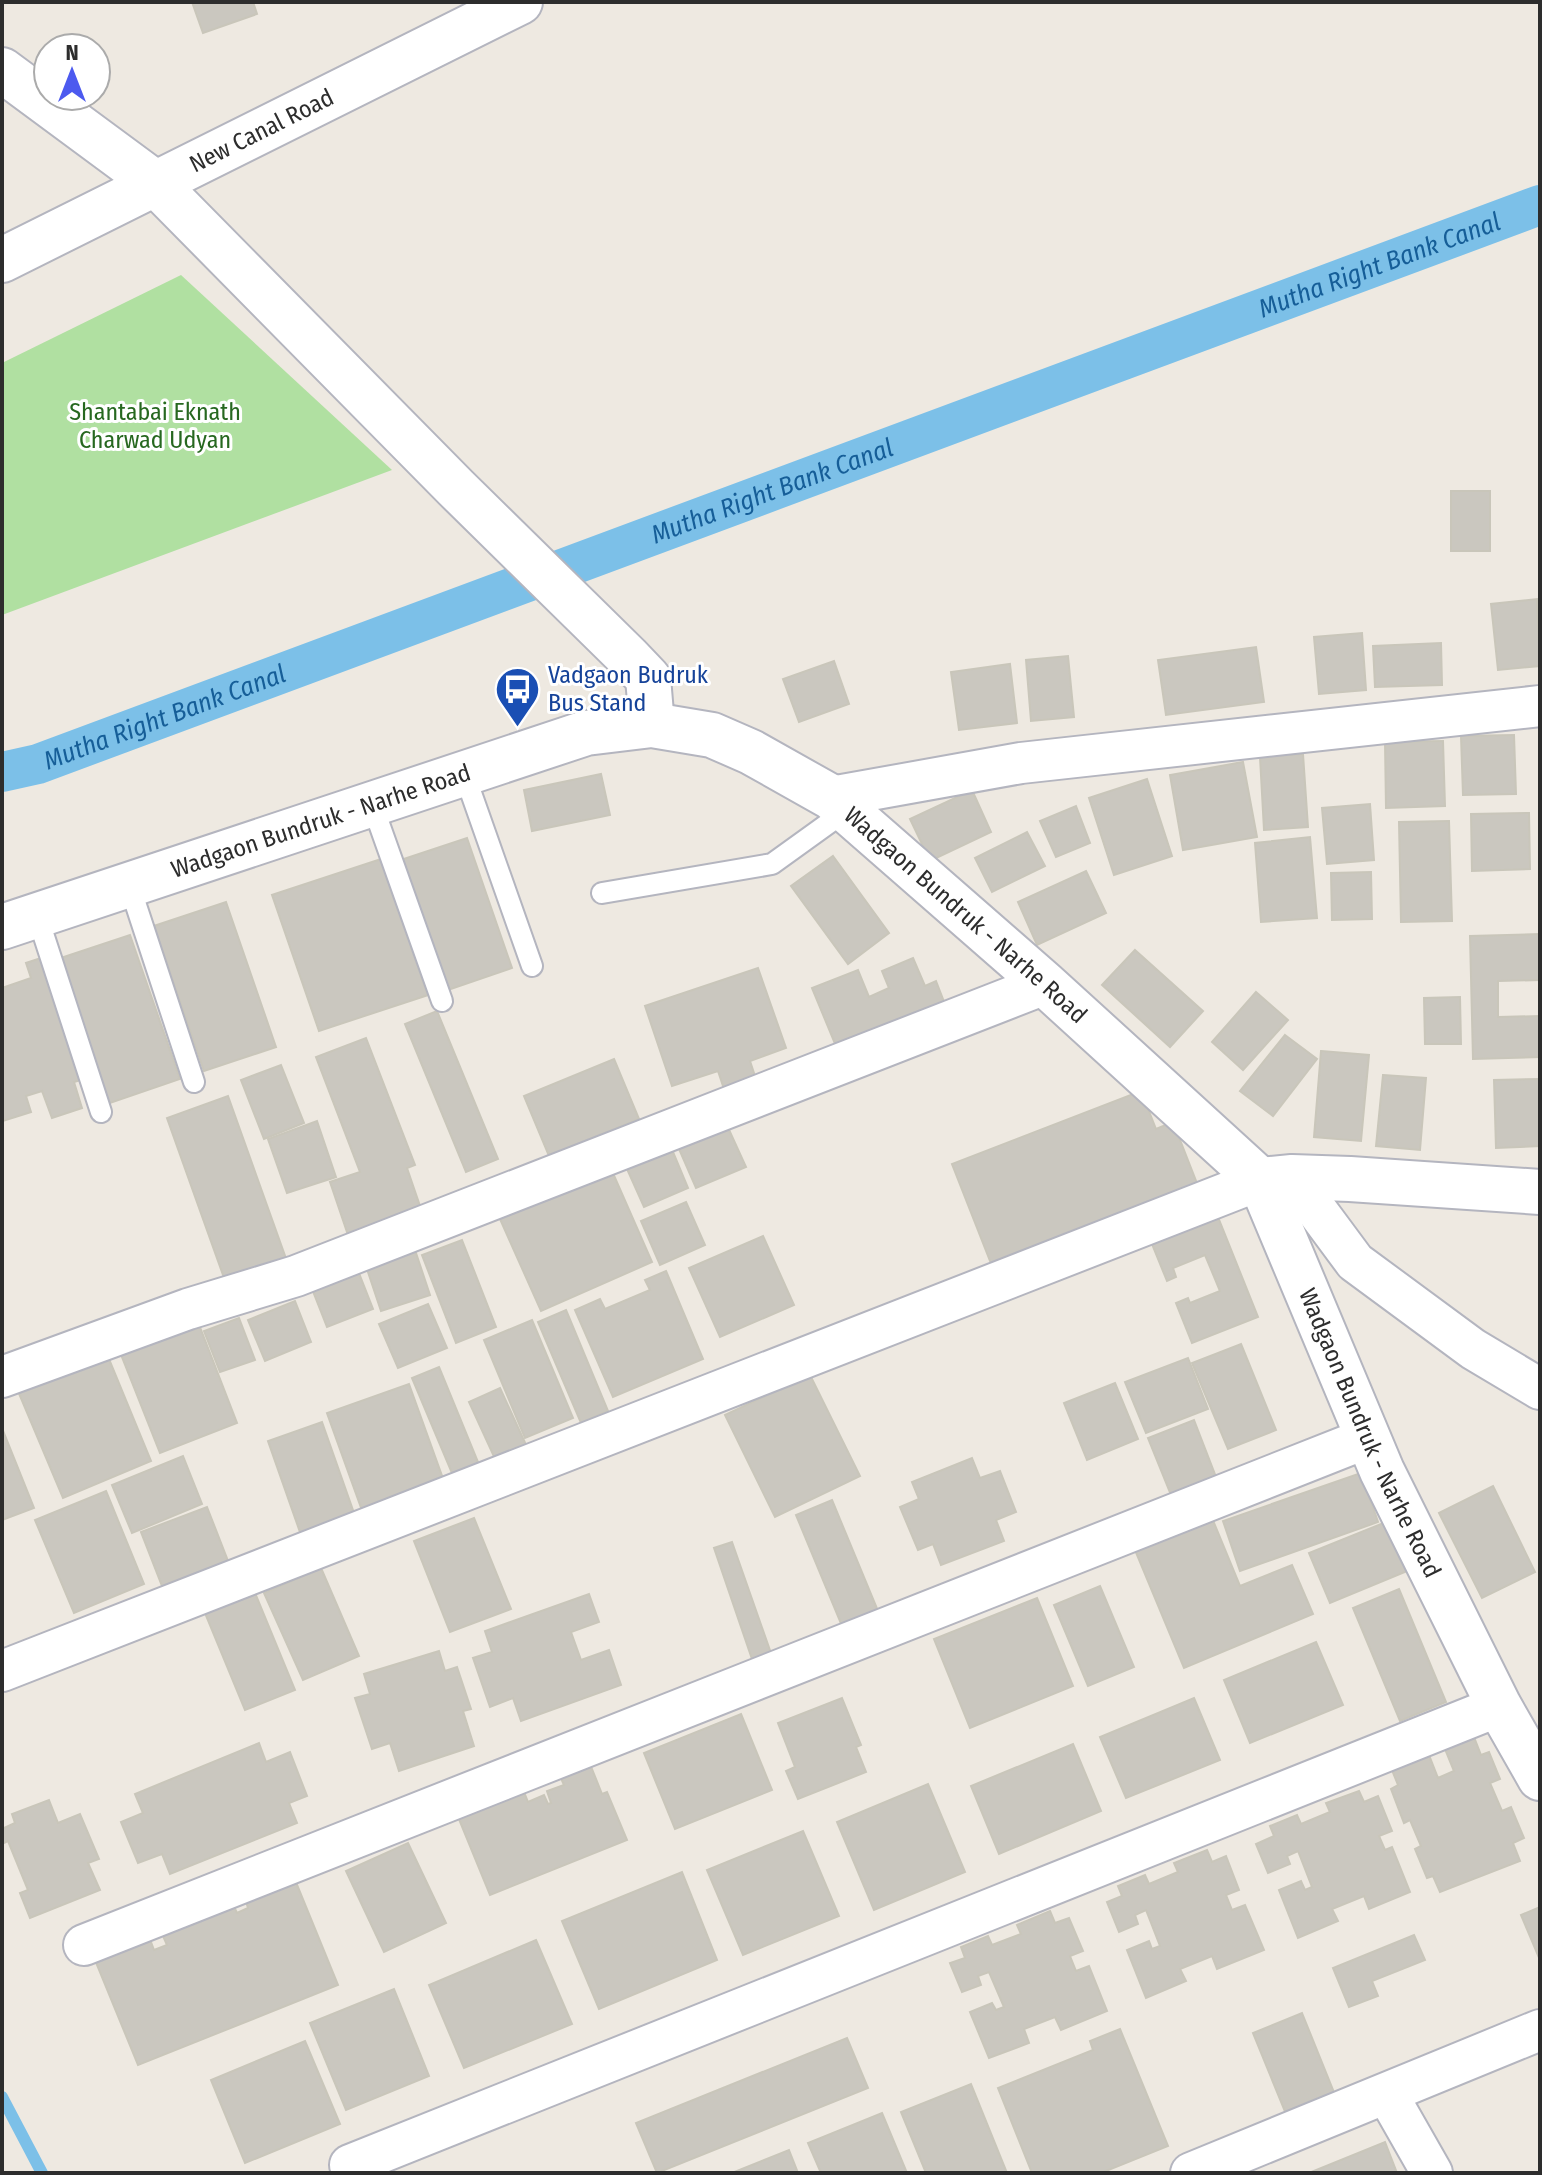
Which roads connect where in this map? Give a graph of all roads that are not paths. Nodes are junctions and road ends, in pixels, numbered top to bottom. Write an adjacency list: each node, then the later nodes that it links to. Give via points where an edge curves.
1 (520, 2): 3 (street, New Canal Road)
2 (2, 70): 3 (street)
3 (155, 183): 4 (street, New Canal Road); 6 (street, via 648,678)
4 (2, 260)
5 (1540, 706): 9 (street, via 1021,763)
6 (652, 725): 7 (street, Wadgaon Bundruk - Narhe Road, via 586,733); 9 (street, Wadgaon Bundruk - Narhe Road, via 712,735)
7 (464, 773): 8 (street, Wadgaon Bundruk - Narhe Road); 13 (lane)
8 (372, 804): 10 (street, Wadgaon Bundruk - Narhe Road); 15 (lane)
9 (839, 804): 11 (lane, via 772,864); 14 (street, Wadgaon Bundruk - Narhe Road)
10 (129, 884): 12 (street, Wadgaon Bundruk - Narhe Road); 16 (lane)
11 (602, 893)
12 (19, 921): 17 (lane)
13 (532, 966)
14 (1045, 984): 18 (street, Wadgaon Bundruk - Narhe Road); 20 (street, via 296,1276)
15 (442, 1001)
16 (194, 1082)
17 (101, 1112)
18 (1276, 1178): 19 (street); 21 (street, via 1355,1262 1473,1349); 22 (street, Wadgaon Bundruk - Narhe Road); 23 (street)
19 (1540, 1192)
20 (2, 1377)
21 (1540, 1389)
22 (1367, 1438): 24 (street, Wadgaon Bundruk - Narhe Road); 26 (street)
23 (2, 1671)
24 (1499, 1706): 25 (street, Wadgaon Bundruk - Narhe Road); 29 (street)
25 (1540, 1778)
26 (84, 1945)
27 (1540, 2030): 28 (street)
28 (1387, 2094): 30 (street); 31 (street)
29 (350, 2165)
30 (1191, 2173)
31 (1432, 2173)

